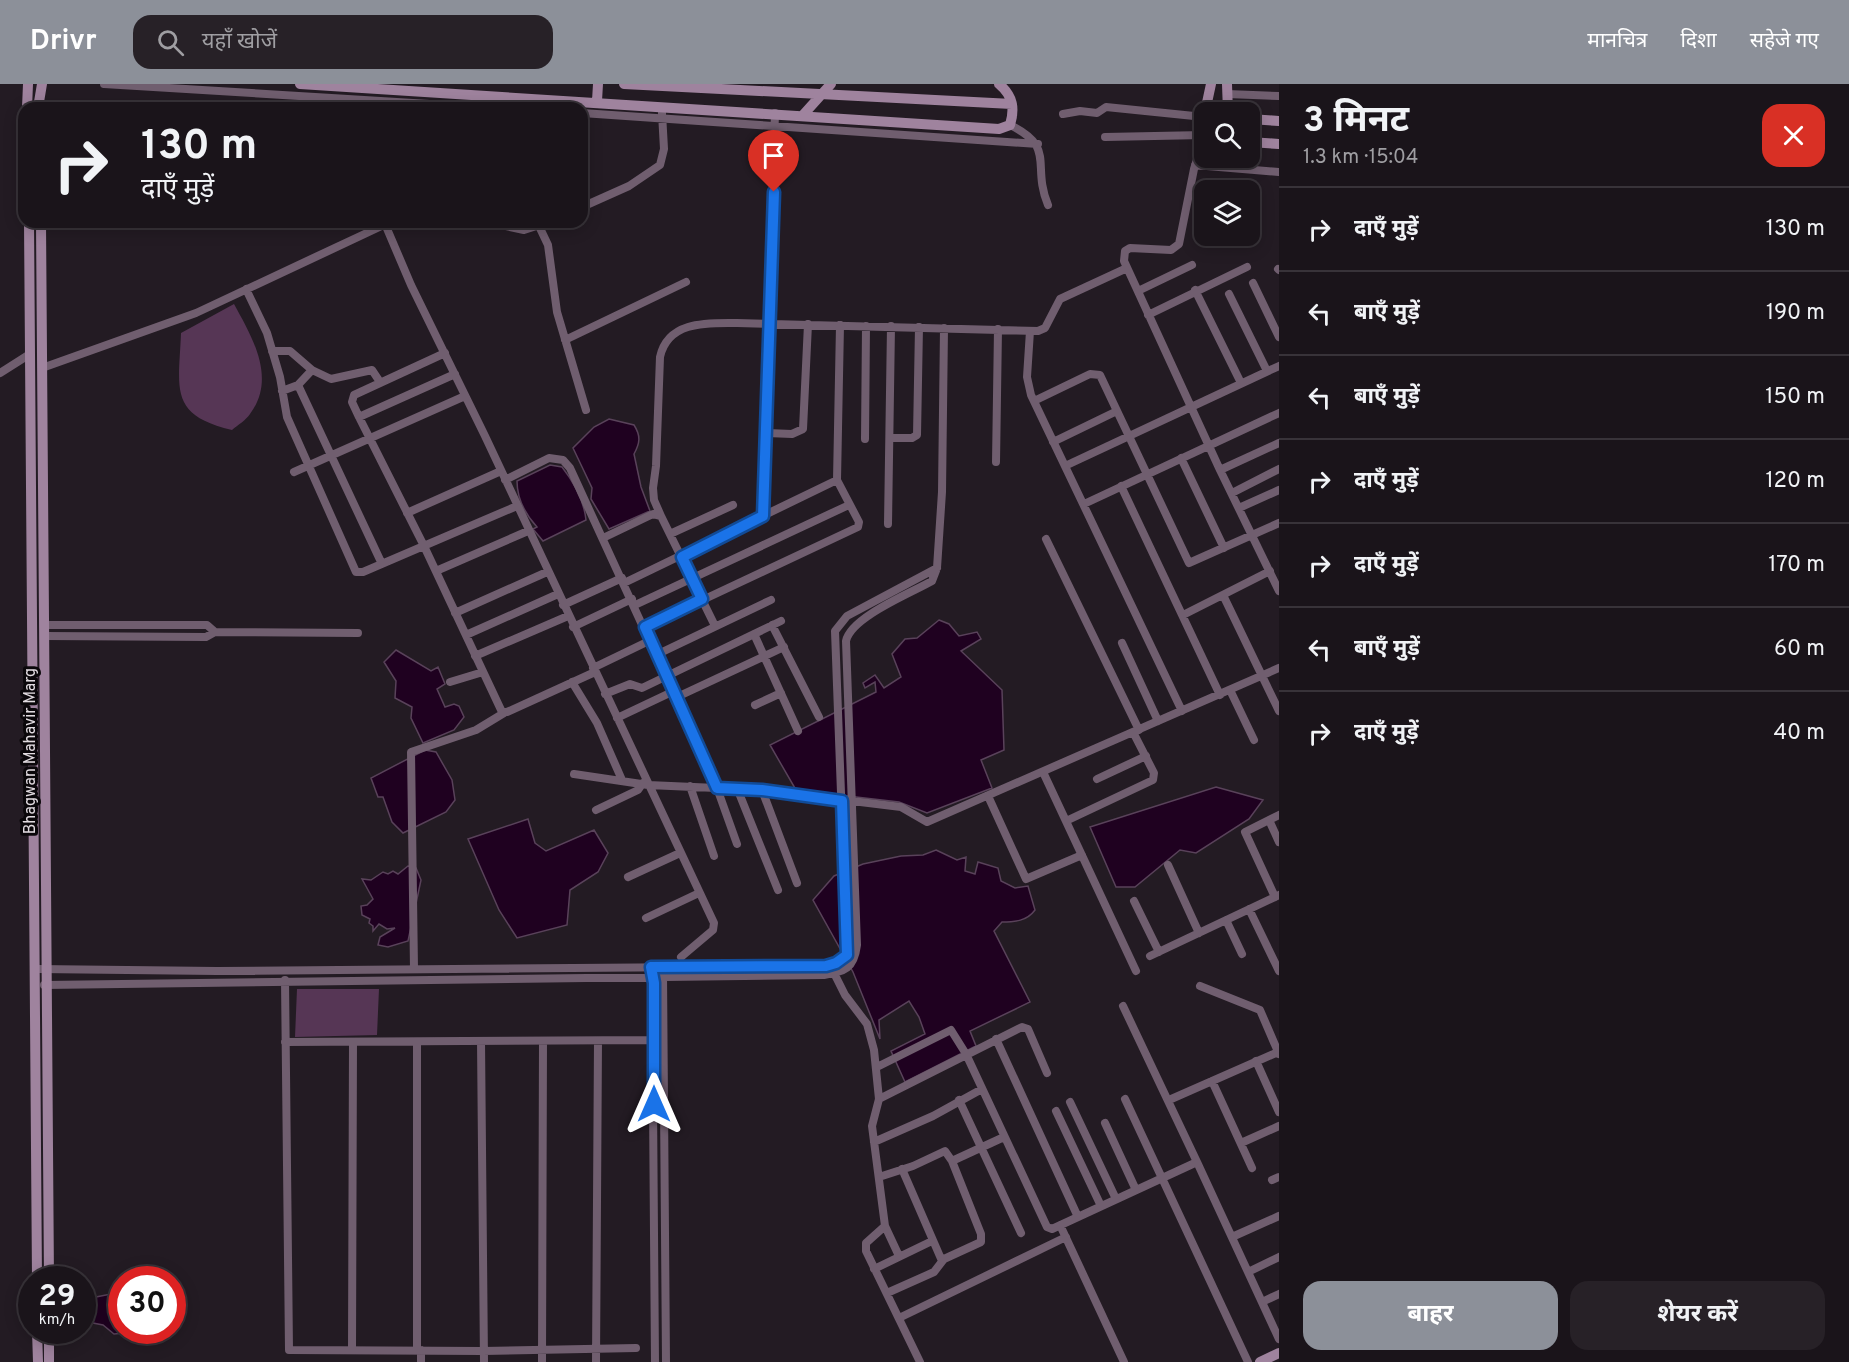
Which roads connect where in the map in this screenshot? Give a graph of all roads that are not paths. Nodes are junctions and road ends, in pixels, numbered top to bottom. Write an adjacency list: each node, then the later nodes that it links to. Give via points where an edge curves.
1 (28, 84): 13 (main road)
2 (42, 84): 14 (main road)
3 (104, 84): 15 (street)
4 (300, 84): 12 (main road)
5 (597, 84): 12 (main road)
6 (624, 84): 8 (main road)
7 (999, 84): 16 (main road)
8 (829, 86): 16 (main road); 21 (main road)
9 (1210, 89): 10 (main road)
10 (1227, 89): 11 (street)
11 (1279, 96)
12 (597, 101): 17 (main road)
13 (27, 102)
14 (39, 102)
15 (397, 102)
16 (1012, 104): 26 (main road)
17 (661, 106): 19 (main road); 23 (street)
18 (588, 113): 23 (street)
19 (775, 113): 21 (main road); 27 (street)
20 (1063, 114): 22 (street, via 1097,113 1106,107)
21 (803, 115): 26 (main road, via 999,129)
22 (1194, 115)
23 (662, 118): 27 (street); 36 (street, via 664,148 660,165 629,186)
24 (1260, 120): 25 (main road)
25 (1279, 121)
26 (1010, 125): 31 (street)
27 (775, 126): 31 (street); 55 (street)
28 (1194, 135): 29 (street)
29 (1105, 136)
30 (1260, 143): 32 (main road)
31 (1038, 144): 37 (street, via 1040,186)
32 (1279, 144)
33 (1194, 168): 47 (street, via 1179,244 1171,250 1127,249)
34 (1231, 168): 35 (street)
35 (1279, 172)
36 (588, 204)
37 (1048, 205)
38 (29, 228): 68 (main road, Bhagwan Mahavir Marg)
39 (41, 228): 70 (main road, Bhagwan Mahavir Marg)
40 (376, 228): 50 (street)
41 (389, 228): 67 (street, via 398,258)
42 (508, 228): 43 (street)
43 (528, 228)
44 (540, 228): 65 (street, via 549,252)
45 (1192, 265): 51 (street)
46 (1247, 267): 52 (street)
47 (1127, 268): 51 (street); 63 (street, via 1065,296 1045,328)
48 (687, 282): 65 (street)
49 (1253, 283): 64 (street)
50 (246, 289): 66 (street); 70 (street, via 173,322)
51 (1138, 291): 54 (street)
52 (1195, 291): 54 (street); 76 (street)
53 (1229, 294): 72 (street)
54 (1148, 315): 81 (street)
55 (771, 324): 56 (street); 86 (street); 115 (street, via 693,324 676,332 664,345 660,357 653,488)
56 (808, 324): 57 (street); 86 (street, via 803,429 792,434)
57 (840, 325): 58 (street); 105 (street)
58 (866, 326): 59 (street); 90 (street)
59 (891, 326): 60 (street); 88 (street)
60 (920, 327): 61 (street); 88 (street, via 917,435)
61 (944, 328): 62 (street); 128 (street)
62 (998, 329): 63 (street); 96 (street)
63 (1030, 331): 80 (street, via 1027,377)
64 (1279, 337)
65 (565, 340): 82 (street)
66 (272, 351): 71 (street, via 290,351); 78 (street)
67 (445, 353): 74 (street); 75 (street)
68 (30, 354): 73 (street); 221 (main road, Bhagwan Mahavir Marg)
69 (1279, 366): 72 (street)
70 (42, 368): 149 (main road, Bhagwan Mahavir Marg)
71 (312, 369): 75 (street, via 331,379 372,370); 77 (street)
72 (1267, 371): 76 (street)
73 (0, 373)
74 (455, 374): 79 (street); 85 (street)
75 (380, 382): 85 (street, via 354,395 352,402)
76 (1241, 384): 81 (street)
77 (298, 385): 78 (street); 94 (street)
78 (282, 391): 97 (street, via 287,417)
79 (465, 396): 89 (street); 101 (street)
80 (1034, 401): 83 (street, via 1097,373); 91 (street)
81 (1191, 407): 87 (street); 93 (street)
82 (586, 410)
83 (1117, 411): 87 (street); 91 (street)
84 (1279, 413): 93 (street)
85 (359, 417): 89 (street)
86 (767, 433): 116 (street)
87 (1129, 436): 98 (street); 103 (street)
88 (890, 438): 117 (street)
89 (371, 439): 94 (street); 114 (street)
90 (865, 439)
91 (1053, 442): 98 (street)
92 (1279, 443): 99 (street)
93 (1209, 445): 95 (street); 99 (street)
94 (330, 455): 97 (street); 127 (street)
95 (1181, 458): 103 (street); 125 (street)
96 (996, 462)
97 (308, 466): 102 (street); 127 (street, via 356,572)
98 (1065, 466): 109 (street)
99 (1220, 470): 108 (street)
100 (1279, 470): 108 (street)
101 (501, 471): 104 (street); 114 (street)
102 (294, 472)
103 (1145, 475): 106 (street); 125 (street, via 1189,563)
104 (505, 480): 112 (street); 122 (street, via 549,458 563,460 577,480)
105 (837, 480): 111 (street); 116 (street)
106 (1121, 486): 109 (street); 142 (street)
107 (1279, 490): 113 (street)
108 (1232, 493): 113 (street)
109 (1084, 504): 172 (street)
110 (733, 505): 120 (street)
111 (849, 505): 132 (street); 137 (street, via 859,522 856,529)
112 (517, 506): 119 (street); 124 (street)
113 (1239, 508): 121 (street)
114 (407, 513): 124 (street)
115 (661, 516): 120 (street); 122 (street, via 653,514)
116 (763, 516): 126 (street)
117 (888, 524)
118 (1278, 526): 121 (street)
119 (528, 531): 129 (street); 130 (street)
120 (670, 534): 126 (street)
121 (1252, 535): 125 (street); 131 (street)
122 (603, 538): 133 (street)
123 (1046, 539): 179 (street)
124 (424, 546): 127 (street); 129 (street)
125 (1224, 548)
126 (682, 557): 132 (street); 133 (street)
127 (382, 564)
128 (937, 568): 192 (street, via 847,616 835,631); 193 (street, via 932,581 863,619 848,634)
129 (436, 571): 141 (street)
130 (547, 572): 135 (street); 141 (street)
131 (1274, 575): 134 (street); 136 (street)
132 (692, 578): 137 (street); 139 (street)
133 (623, 581): 139 (street); 140 (street)
134 (1279, 591)
135 (558, 594): 140 (street); 152 (street)
136 (1223, 595): 142 (street); 163 (street)
137 (702, 599): 146 (street); 148 (street)
138 (771, 600): 146 (street)
139 (633, 602): 147 (street); 148 (street)
140 (562, 605): 143 (street)
141 (455, 613): 152 (street)
142 (1183, 615): 170 (street)
143 (568, 616): 147 (street); 157 (street)
144 (781, 621): 145 (street)
145 (772, 625): 151 (street); 155 (street)
146 (715, 626): 156 (street)
147 (573, 627): 160 (street)
148 (645, 627): 153 (street)
149 (45, 630): 150 (street, via 207,625 214,632); 221 (main road, Bhagwan Mahavir Marg)
150 (358, 633)
151 (754, 634): 158 (street); 162 (street)
152 (465, 635): 157 (street)
153 (651, 640): 156 (street); 160 (street)
154 (1122, 643): 177 (street)
155 (784, 647): 158 (street); 175 (street)
156 (658, 654): 162 (street)
157 (475, 656): 161 (street)
158 (764, 656): 167 (street); 169 (street)
159 (1279, 668): 163 (street)
160 (594, 670): 165 (street); 168 (street)
161 (483, 672): 164 (street); 174 (street)
162 (667, 675): 168 (street, via 642,688 630,684); 169 (street)
163 (1263, 676): 166 (street); 173 (street)
164 (450, 682)
165 (572, 682): 174 (street); 185 (street, via 597,723)
166 (1230, 690): 170 (street); 180 (street)
167 (781, 693): 171 (street); 178 (street)
168 (605, 694): 176 (street)
169 (676, 694): 176 (street); 188 (street)
170 (1220, 695): 172 (street)
171 (755, 705)
172 (1182, 711): 177 (street)
173 (1279, 711)
174 (504, 713): 222 (street, via 476,730 411,752)
175 (819, 717)
176 (616, 718): 186 (street)
177 (1158, 721): 179 (street)
178 (798, 731)
179 (1136, 731): 181 (street); 182 (street)
180 (1254, 740)
181 (1146, 756): 184 (street); 197 (street, via 1153,780)
182 (1043, 772): 191 (street); 197 (street)
183 (574, 774): 185 (street)
184 (1097, 779)
185 (622, 780): 186 (street)
186 (646, 784): 187 (street); 194 (street); 200 (street)
187 (690, 786): 188 (street); 202 (street)
188 (717, 788): 189 (street); 199 (street)
189 (737, 788): 190 (street); 206 (street)
190 (762, 790): 192 (street); 205 (street)
191 (988, 796): 193 (street, via 927,822 901,807); 201 (street, via 1026,879)
192 (842, 801): 193 (street); 218 (street, via 847,955)
193 (854, 802): 225 (street, via 858,945 851,965)
194 (596, 810)
195 (1279, 815): 196 (street)
196 (1269, 820): 198 (street); 208 (street, via 1245,832)
197 (1066, 821): 201 (street)
198 (1279, 842)
199 (737, 844)
200 (680, 853): 204 (street); 207 (street)
201 (1082, 855): 223 (street)
202 (714, 856)
203 (1168, 865): 213 (street)
204 (628, 877)
205 (797, 883)
206 (778, 890)
207 (699, 893): 211 (street); 217 (street, via 714,927)
208 (1277, 896): 210 (street)
209 (1134, 901): 214 (street)
210 (1249, 909): 212 (street); 224 (street)
211 (646, 918)
212 (1226, 920): 213 (street); 215 (street)
213 (1199, 933): 214 (street)
214 (1159, 952): 216 (street)
215 (1242, 954)
216 (1150, 956)
217 (681, 957)
218 (830, 965): 220 (street); 225 (street)
219 (651, 967): 220 (street); 222 (street); 227 (street)
220 (663, 967): 226 (street)
221 (42, 969): 222 (street); 229 (main road, Bhagwan Mahavir Marg)
222 (414, 969)
223 (1136, 971)
224 (1279, 971)
225 (834, 973): 226 (street); 243 (street, via 867,1024)
226 (663, 977): 227 (street); 305 (street)
227 (652, 978): 228 (street); 233 (street)
228 (285, 980): 229 (street); 237 (street)
229 (42, 985): 280 (main road, Bhagwan Mahavir Marg); 281 (main road, Bhagwan Mahavir Marg)
230 (1200, 986): 240 (street, via 1260,1010)
231 (1123, 1006): 250 (street)
232 (996, 1039): 241 (street); 244 (street, via 1025,1027); 270 (street)
233 (654, 1040): 236 (street); 304 (street)
234 (481, 1041): 235 (street); 239 (street); 296 (street)
235 (543, 1041): 236 (street); 292 (street)
236 (598, 1041): 293 (street)
237 (285, 1042): 238 (street); 294 (street, via 287,1348 294,1352)
238 (353, 1042): 239 (street); 294 (street)
239 (417, 1043): 295 (street)
240 (1279, 1053): 242 (street)
241 (966, 1054): 243 (street, via 954,1032 948,1030); 246 (street); 248 (street)
242 (1256, 1061): 245 (street); 253 (street)
243 (877, 1067): 248 (street)
244 (1047, 1073)
245 (1212, 1081): 250 (street); 258 (street)
246 (982, 1089): 249 (street); 256 (street)
247 (1125, 1099): 265 (street)
248 (879, 1100): 257 (street, via 872,1126)
249 (959, 1100): 257 (street); 259 (street)
250 (1169, 1100): 261 (street)
251 (1070, 1102): 267 (street)
252 (1056, 1110): 268 (street)
253 (1279, 1112)
254 (1105, 1123): 266 (street)
255 (1279, 1126): 258 (street)
256 (1004, 1137): 259 (street); 271 (street, via 1047,1227)
257 (874, 1142): 264 (street)
258 (1241, 1143): 262 (street)
259 (981, 1147): 260 (street); 273 (street)
260 (952, 1161): 263 (street, via 945,1151); 279 (street, via 982,1239)
261 (1197, 1162): 265 (street); 275 (street)
262 (1252, 1168)
263 (902, 1169): 264 (street); 276 (street)
264 (879, 1177): 272 (street)
265 (1162, 1177): 266 (street); 308 (street)
266 (1136, 1190): 267 (street)
267 (1116, 1199): 268 (street)
268 (1101, 1206): 270 (street)
269 (1279, 1216): 275 (street)
270 (1078, 1217): 271 (street)
271 (1060, 1225): 274 (street)
272 (885, 1226): 277 (street); 282 (street, via 867,1243 866,1251)
273 (1021, 1233)
274 (1066, 1237): 287 (street); 307 (street)
275 (1232, 1237): 283 (street)
276 (932, 1241): 277 (street); 279 (street)
277 (899, 1256): 282 (street)
278 (1279, 1257): 283 (street)
279 (942, 1261): 284 (street, via 934,1272)
280 (37, 1266)
281 (49, 1266)
282 (874, 1269): 284 (street)
283 (1248, 1272): 286 (street)
284 (886, 1293): 287 (street)
285 (1279, 1294): 286 (street)
286 (1262, 1302): 288 (street)
287 (899, 1318): 306 (street)
288 (1279, 1339)
289 (38, 1344): 298 (main road)
290 (49, 1344): 299 (main road)
291 (636, 1348): 293 (street)
292 (542, 1349): 293 (street); 296 (street); 302 (street)
293 (596, 1349): 303 (street)
294 (352, 1350): 295 (street)
295 (419, 1350): 296 (street); 300 (street)
296 (483, 1351): 301 (street)
297 (1279, 1353): 309 (main road)
298 (38, 1362)
299 (49, 1362)
300 (421, 1362)
301 (484, 1362)
302 (542, 1362)
303 (596, 1362)
304 (655, 1362)
305 (666, 1362)
306 (920, 1362)
307 (1124, 1362)
308 (1248, 1362)
309 (1260, 1362)

